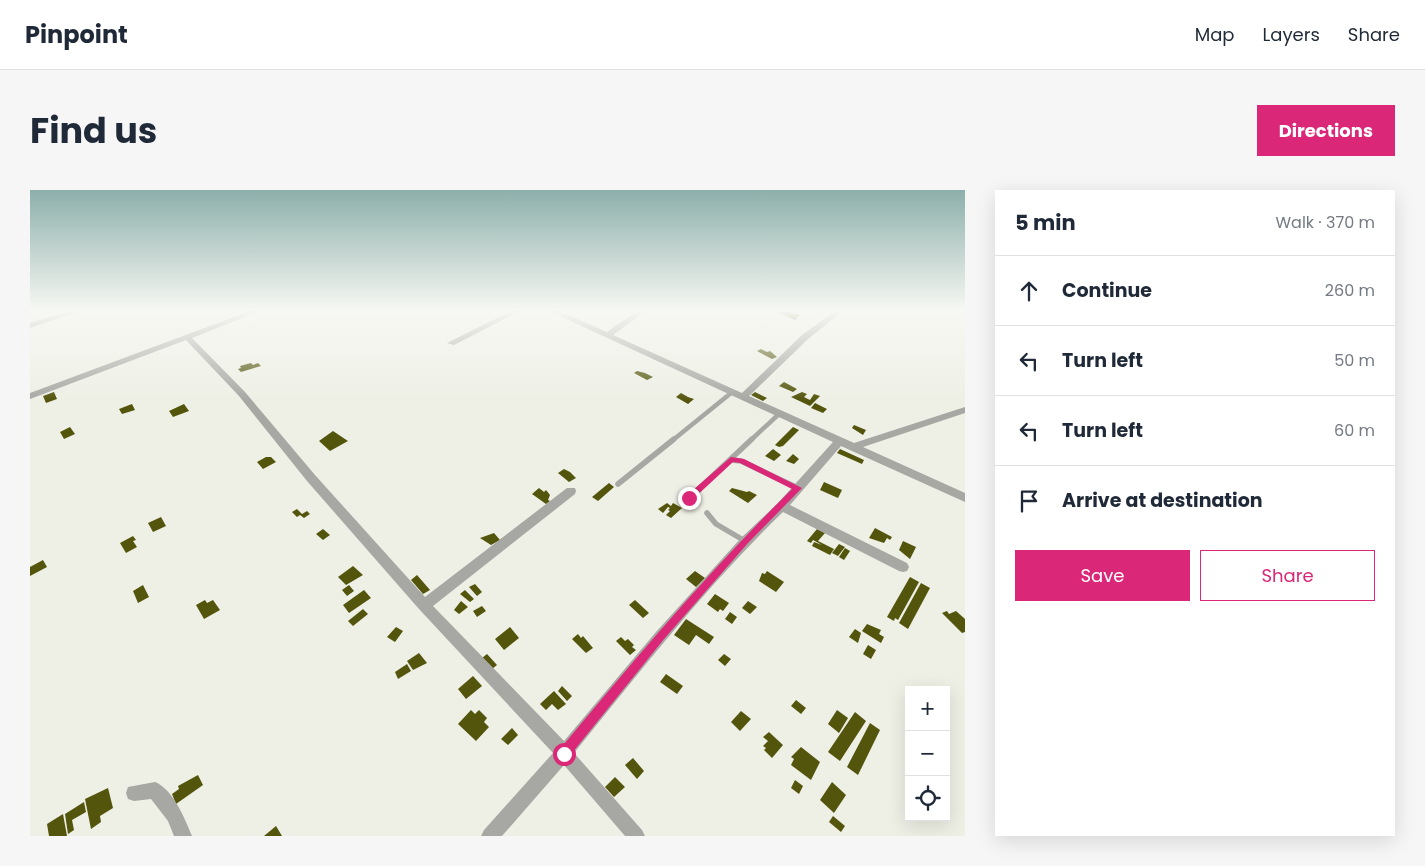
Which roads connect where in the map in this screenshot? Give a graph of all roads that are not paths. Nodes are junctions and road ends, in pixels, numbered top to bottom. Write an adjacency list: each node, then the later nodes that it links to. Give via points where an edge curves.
1 (175, 341): 8 (street)
2 (190, 341): 24 (street, via 242,394 311,478)
3 (455, 341): 6 (street)
4 (618, 341): 7 (street)
5 (801, 341): 9 (street)
6 (451, 343)
7 (731, 393): 9 (street); 15 (lane)
8 (30, 396)
9 (742, 398): 11 (street)
10 (965, 410): 13 (street)
11 (779, 414): 12 (street); 14 (lane)
12 (839, 442): 13 (street); 16 (street)
13 (854, 447): 19 (street)
14 (731, 460): 16 (lane, via 741,461); 18 (lane)
15 (618, 484)
16 (798, 488): 20 (street)
17 (571, 490): 24 (street)
18 (689, 498)
19 (965, 498)
20 (782, 506): 22 (street); 23 (street)
21 (707, 513): 22 (lane, via 716,524)
22 (745, 541): 25 (street)
23 (903, 567)
24 (424, 605): 25 (street)
25 (564, 754): 28 (street); 29 (street)
26 (134, 793): 27 (street, via 155,790 174,815)
27 (182, 836)
28 (490, 836)
29 (636, 836)

